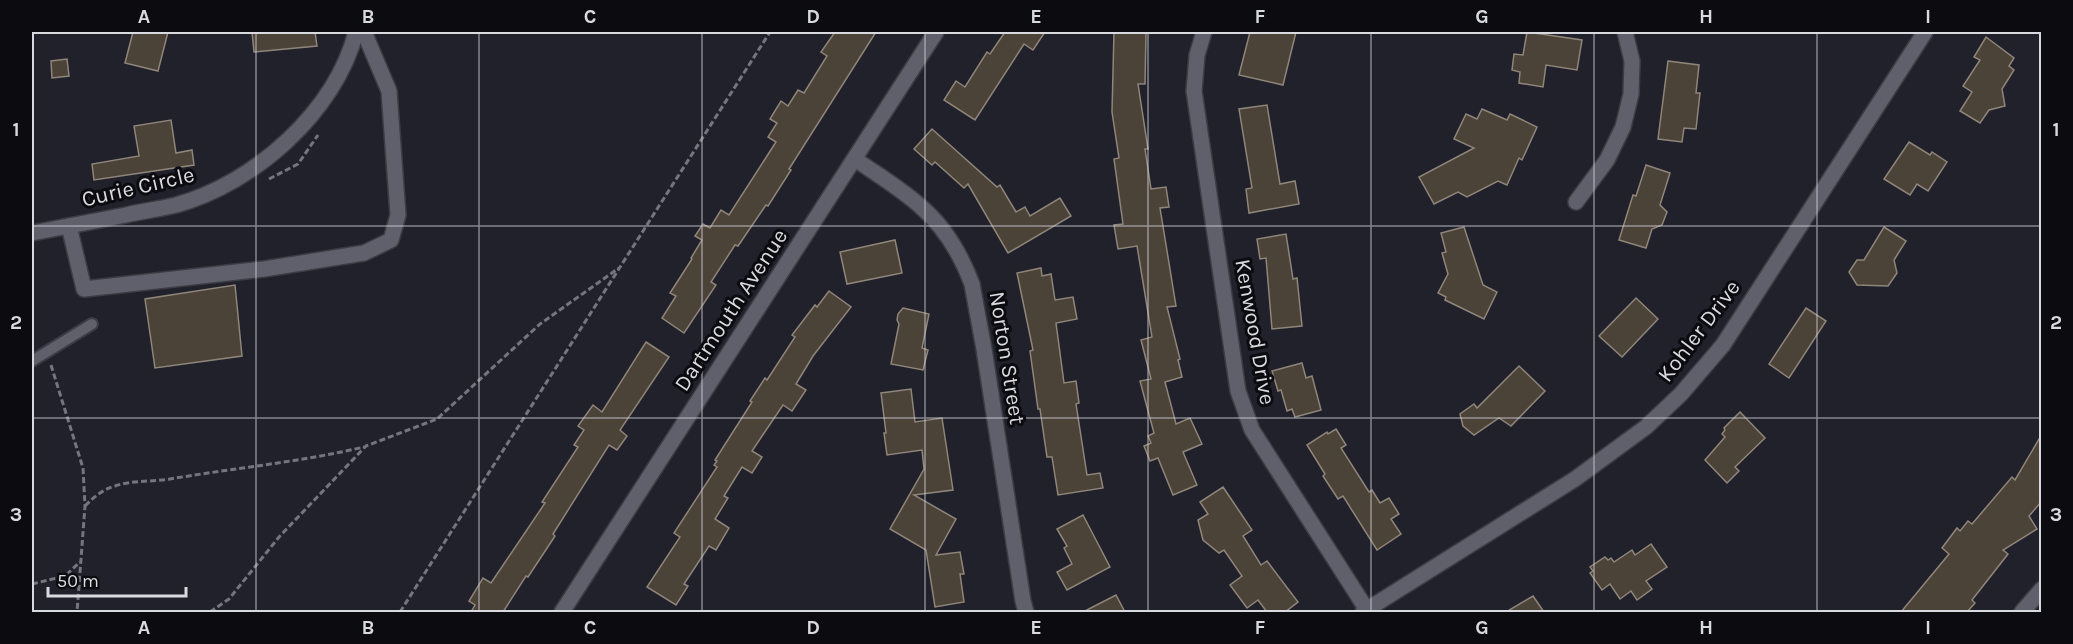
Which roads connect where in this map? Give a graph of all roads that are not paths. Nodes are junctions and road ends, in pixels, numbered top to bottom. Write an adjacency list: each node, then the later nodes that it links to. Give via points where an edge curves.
1 (357, 32): 9 (street, Curie Circle, via 330,91 299,129 253,169 210,193 175,205)
2 (365, 32): 9 (street, via 389,92 398,215 391,240 364,253 84,289)
3 (936, 32): 7 (street, Dartmouth Avenue)
4 (1204, 32): 14 (street, Kenwood Drive, via 1197,55 1194,91 1239,391 1252,430)
5 (1625, 32): 8 (street, via 1632,83 1623,127 1607,160)
6 (1925, 32): 14 (street, Kohler Drive, via 1723,345 1682,394 1646,427 1575,478)
7 (855, 159): 15 (street, Dartmouth Avenue); 16 (street, Norton Street, via 921,206 949,237 972,284)
8 (1576, 202)
9 (69, 226): 10 (street, Curie Circle)
10 (32, 233)
11 (92, 324): 12 (lane)
12 (32, 361)
13 (2042, 589): 17 (street)
14 (1365, 611)
15 (562, 612)
16 (1026, 612)
17 (2022, 612)

